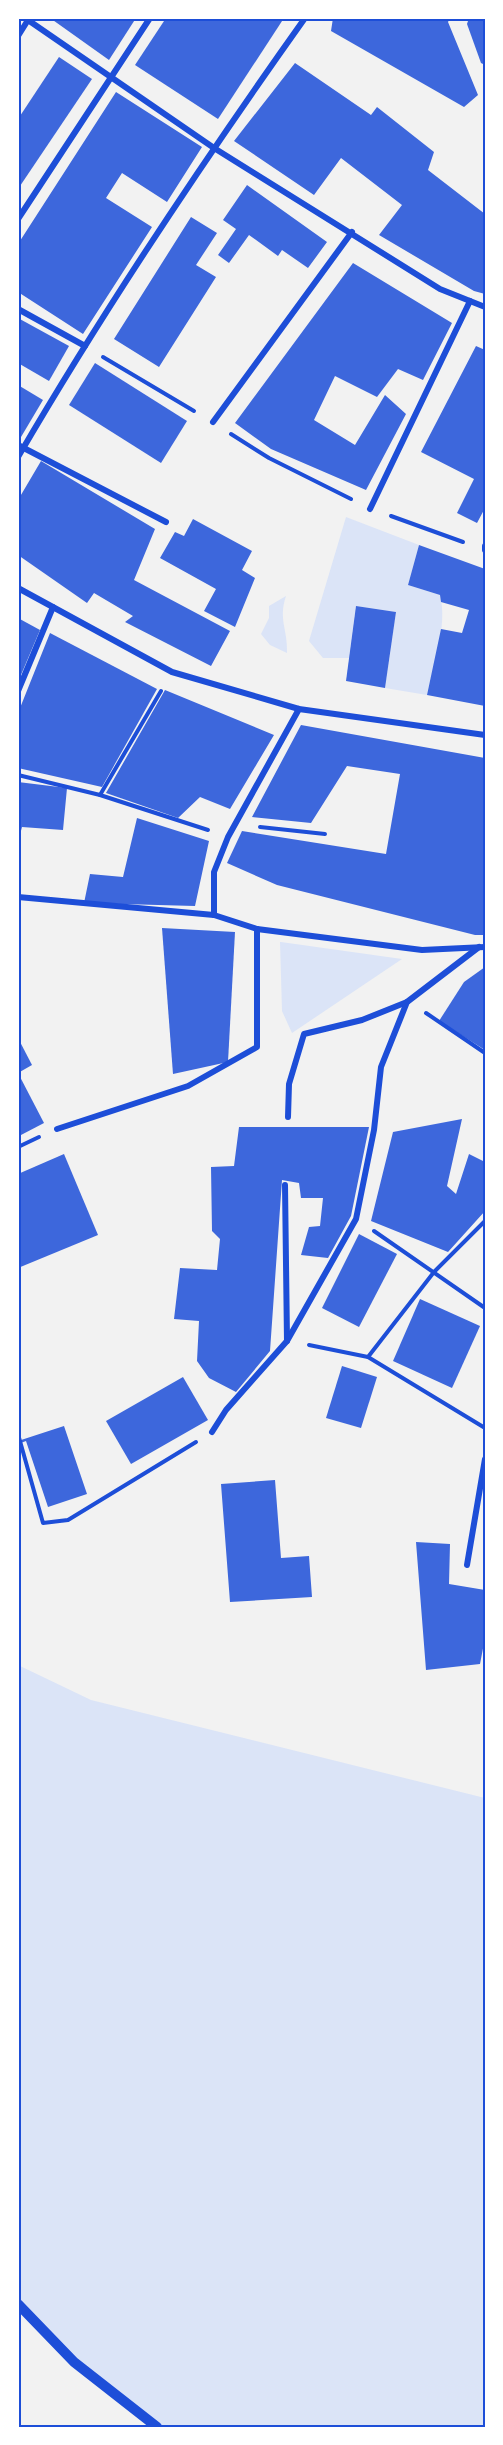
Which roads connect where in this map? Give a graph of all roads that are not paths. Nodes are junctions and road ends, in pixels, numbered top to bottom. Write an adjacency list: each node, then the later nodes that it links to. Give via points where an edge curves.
1 (150, 18): 5 (street)
2 (305, 18): 6 (street)
3 (27, 19): 4 (street); 5 (street)
4 (18, 36)
5 (112, 78): 6 (street); 7 (street)
6 (214, 148): 8 (street); 12 (street)
7 (18, 219)
8 (352, 232): 9 (street, via 440,289); 13 (street)
9 (470, 301): 10 (street); 16 (street)
10 (485, 307)
11 (18, 309): 12 (street)
12 (86, 346): 14 (street)
13 (213, 422)
14 (21, 446): 15 (street); 17 (street)
15 (18, 457)
16 (370, 509)
17 (166, 522)
18 (18, 588): 19 (street)
19 (53, 607): 20 (street); 21 (street, via 172,672)
20 (18, 691)
21 (299, 708): 22 (street); 24 (street, via 228,837 214,872)
22 (485, 735)
23 (18, 897): 24 (street)
24 (214, 915): 25 (street)
25 (257, 929): 26 (street, via 422,950); 29 (street, via 257,1047 188,1086)
26 (482, 947): 27 (street)
27 (407, 1002): 28 (street, via 362,1020 304,1034 289,1083); 31 (street, via 381,1067 374,1130 356,1218)
28 (288, 1117)
29 (57, 1129)
30 (285, 1185): 31 (street)
31 (287, 1341): 32 (street, via 226,1410)
32 (212, 1432)
33 (485, 1459): 34 (street)
34 (467, 1565)
35 (18, 2304): 36 (street, via 74,2362)
36 (157, 2427)

